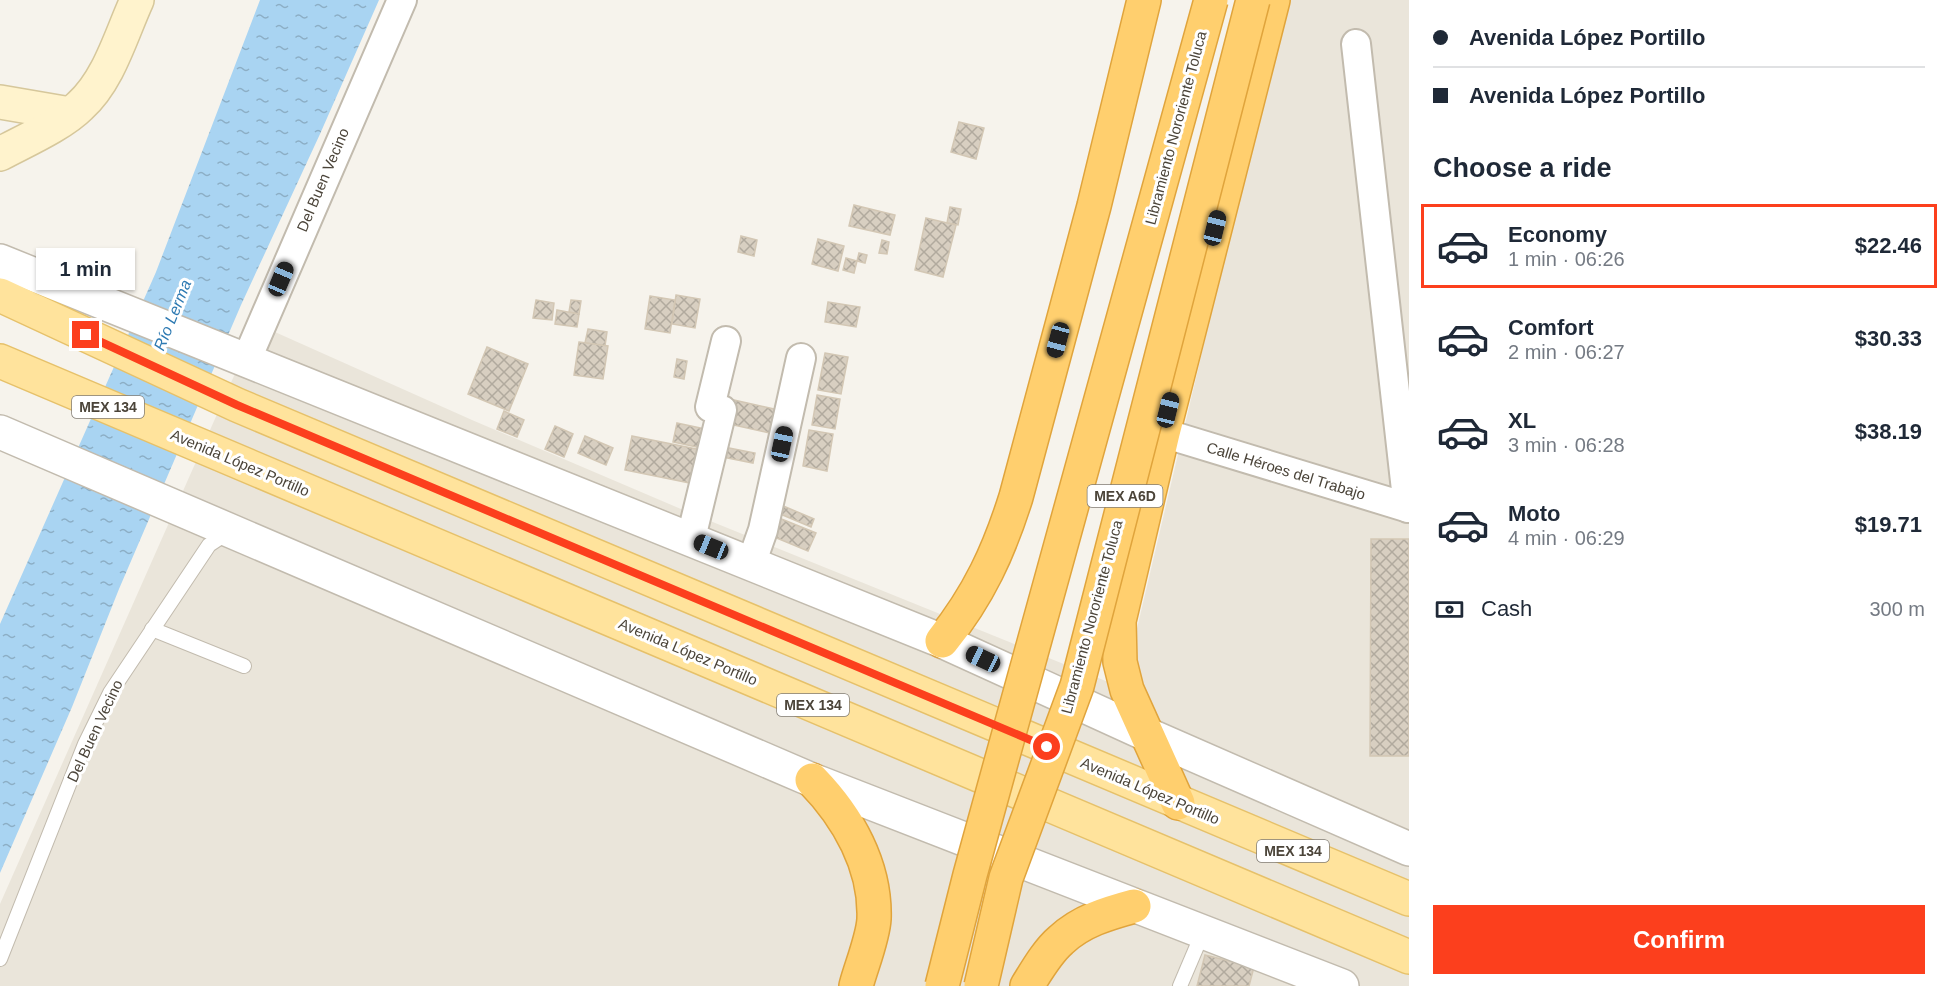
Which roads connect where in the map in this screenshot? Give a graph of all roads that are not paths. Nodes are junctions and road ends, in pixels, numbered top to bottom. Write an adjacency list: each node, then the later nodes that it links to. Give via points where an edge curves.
1 (137, 0): 9 (main road, via 94,90)
2 (402, 0): 16 (street, Del Buen Vecino)
3 (1144, 0): 24 (highway, via 1094,206 1004,536 979,589)
4 (1211, 0): 36 (highway, Libramiento Nororiente Toluca / MEX A6D, bridge)
5 (1253, 0): 37 (highway, Libramiento Nororiente Toluca / MEX A6D, bridge, via 1077,686 1006,878)
6 (1273, 0): 18 (highway)
7 (1356, 45): 19 (street)
8 (0, 102): 9 (main road)
9 (70, 114): 10 (main road)
10 (0, 154)
11 (0, 261): 16 (street)
12 (0, 295): 28 (main road, Avenida López Portillo / MEX 134, via 237,405)
13 (726, 341): 21 (street, via 710,407 722,410)
14 (801, 358): 22 (street, via 764,530)
15 (0, 361): 33 (main road, Avenida López Portillo / MEX 134)
16 (246, 361): 21 (street)
17 (0, 432): 20 (street)
18 (1163, 433): 19 (street, Calle Héroes del Trabajo); 26 (highway, via 1119,621 1120,662)
19 (1408, 508)
20 (232, 530): 23 (lane, Del Buen Vecino, via 209,545); 27 (street)
21 (691, 538): 22 (street)
22 (751, 564): 24 (street)
23 (152, 629): 25 (lane); 34 (lane, Del Buen Vecino, via 110,693 85,744)
24 (942, 641): 26 (street)
25 (244, 666)
26 (1146, 734): 28 (highway); 29 (street)
27 (813, 780): 31 (street); 35 (highway, via 846,820 858,844 872,894 874,921)
28 (1178, 803): 30 (main road, Avenida López Portillo / MEX 134)
29 (1409, 849)
30 (1409, 899)
31 (1134, 906): 32 (street); 38 (highway, via 1098,916 1061,939)
32 (1203, 932): 39 (lane); 40 (street)
33 (1409, 957)
34 (0, 959)
35 (856, 986)
36 (942, 986)
37 (981, 986)
38 (1027, 986)
39 (1180, 986)
40 (1342, 986)

